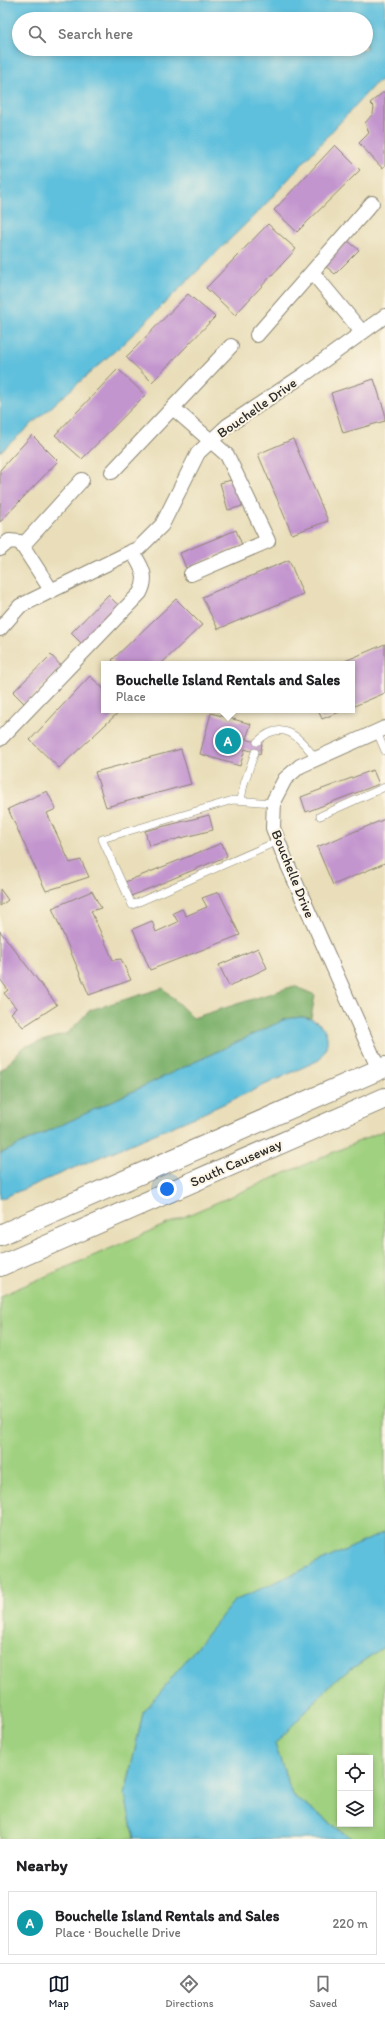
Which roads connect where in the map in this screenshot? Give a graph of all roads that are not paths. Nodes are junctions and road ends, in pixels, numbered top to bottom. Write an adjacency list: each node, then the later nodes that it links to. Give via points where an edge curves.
1 (372, 203): 2 (street)
2 (312, 272): 4 (street); 5 (street)
3 (385, 316): 4 (street, Bouchelle Drive)
4 (362, 332): 8 (street, Bouchelle Drive, via 227,426)
5 (258, 334)
6 (231, 346): 7 (street)
7 (173, 408): 8 (street); 9 (street)
8 (212, 440): 13 (street, Bouchelle Drive, via 198,453 162,525 139,548); 14 (street, via 227,456 268,541)
9 (112, 472)
10 (82, 480): 11 (street)
11 (24, 544): 12 (street, via 16,540 10,541); 15 (street)
12 (0, 549)
13 (132, 551): 15 (street, Bouchelle Drive); 18 (street, via 144,569 145,578 140,593)
14 (191, 574)
15 (51, 590): 16 (street, Bouchelle Drive, via 20,606)
16 (0, 629)
17 (381, 730): 20 (lane); 22 (street, Bouchelle Drive)
18 (0, 739)
19 (257, 742): 22 (lane, via 265,734 287,731 302,740)
20 (385, 751)
21 (254, 752): 24 (lane)
22 (316, 759): 25 (street, Bouchelle Drive, via 300,766 285,779)
23 (385, 787): 26 (lane)
24 (241, 800): 25 (lane); 27 (lane, via 233,800 102,840 132,905)
25 (274, 803): 27 (street, Bouchelle Drive, via 273,828)
26 (320, 816)
27 (278, 841): 28 (street, Bouchelle Drive)
28 (383, 1069): 30 (main road, via 361,1096 266,1136); 31 (main road, South Causeway)
29 (385, 1098): 30 (main road, South Causeway)
30 (225, 1168): 32 (main road, South Causeway)
31 (0, 1235)
32 (0, 1266)

